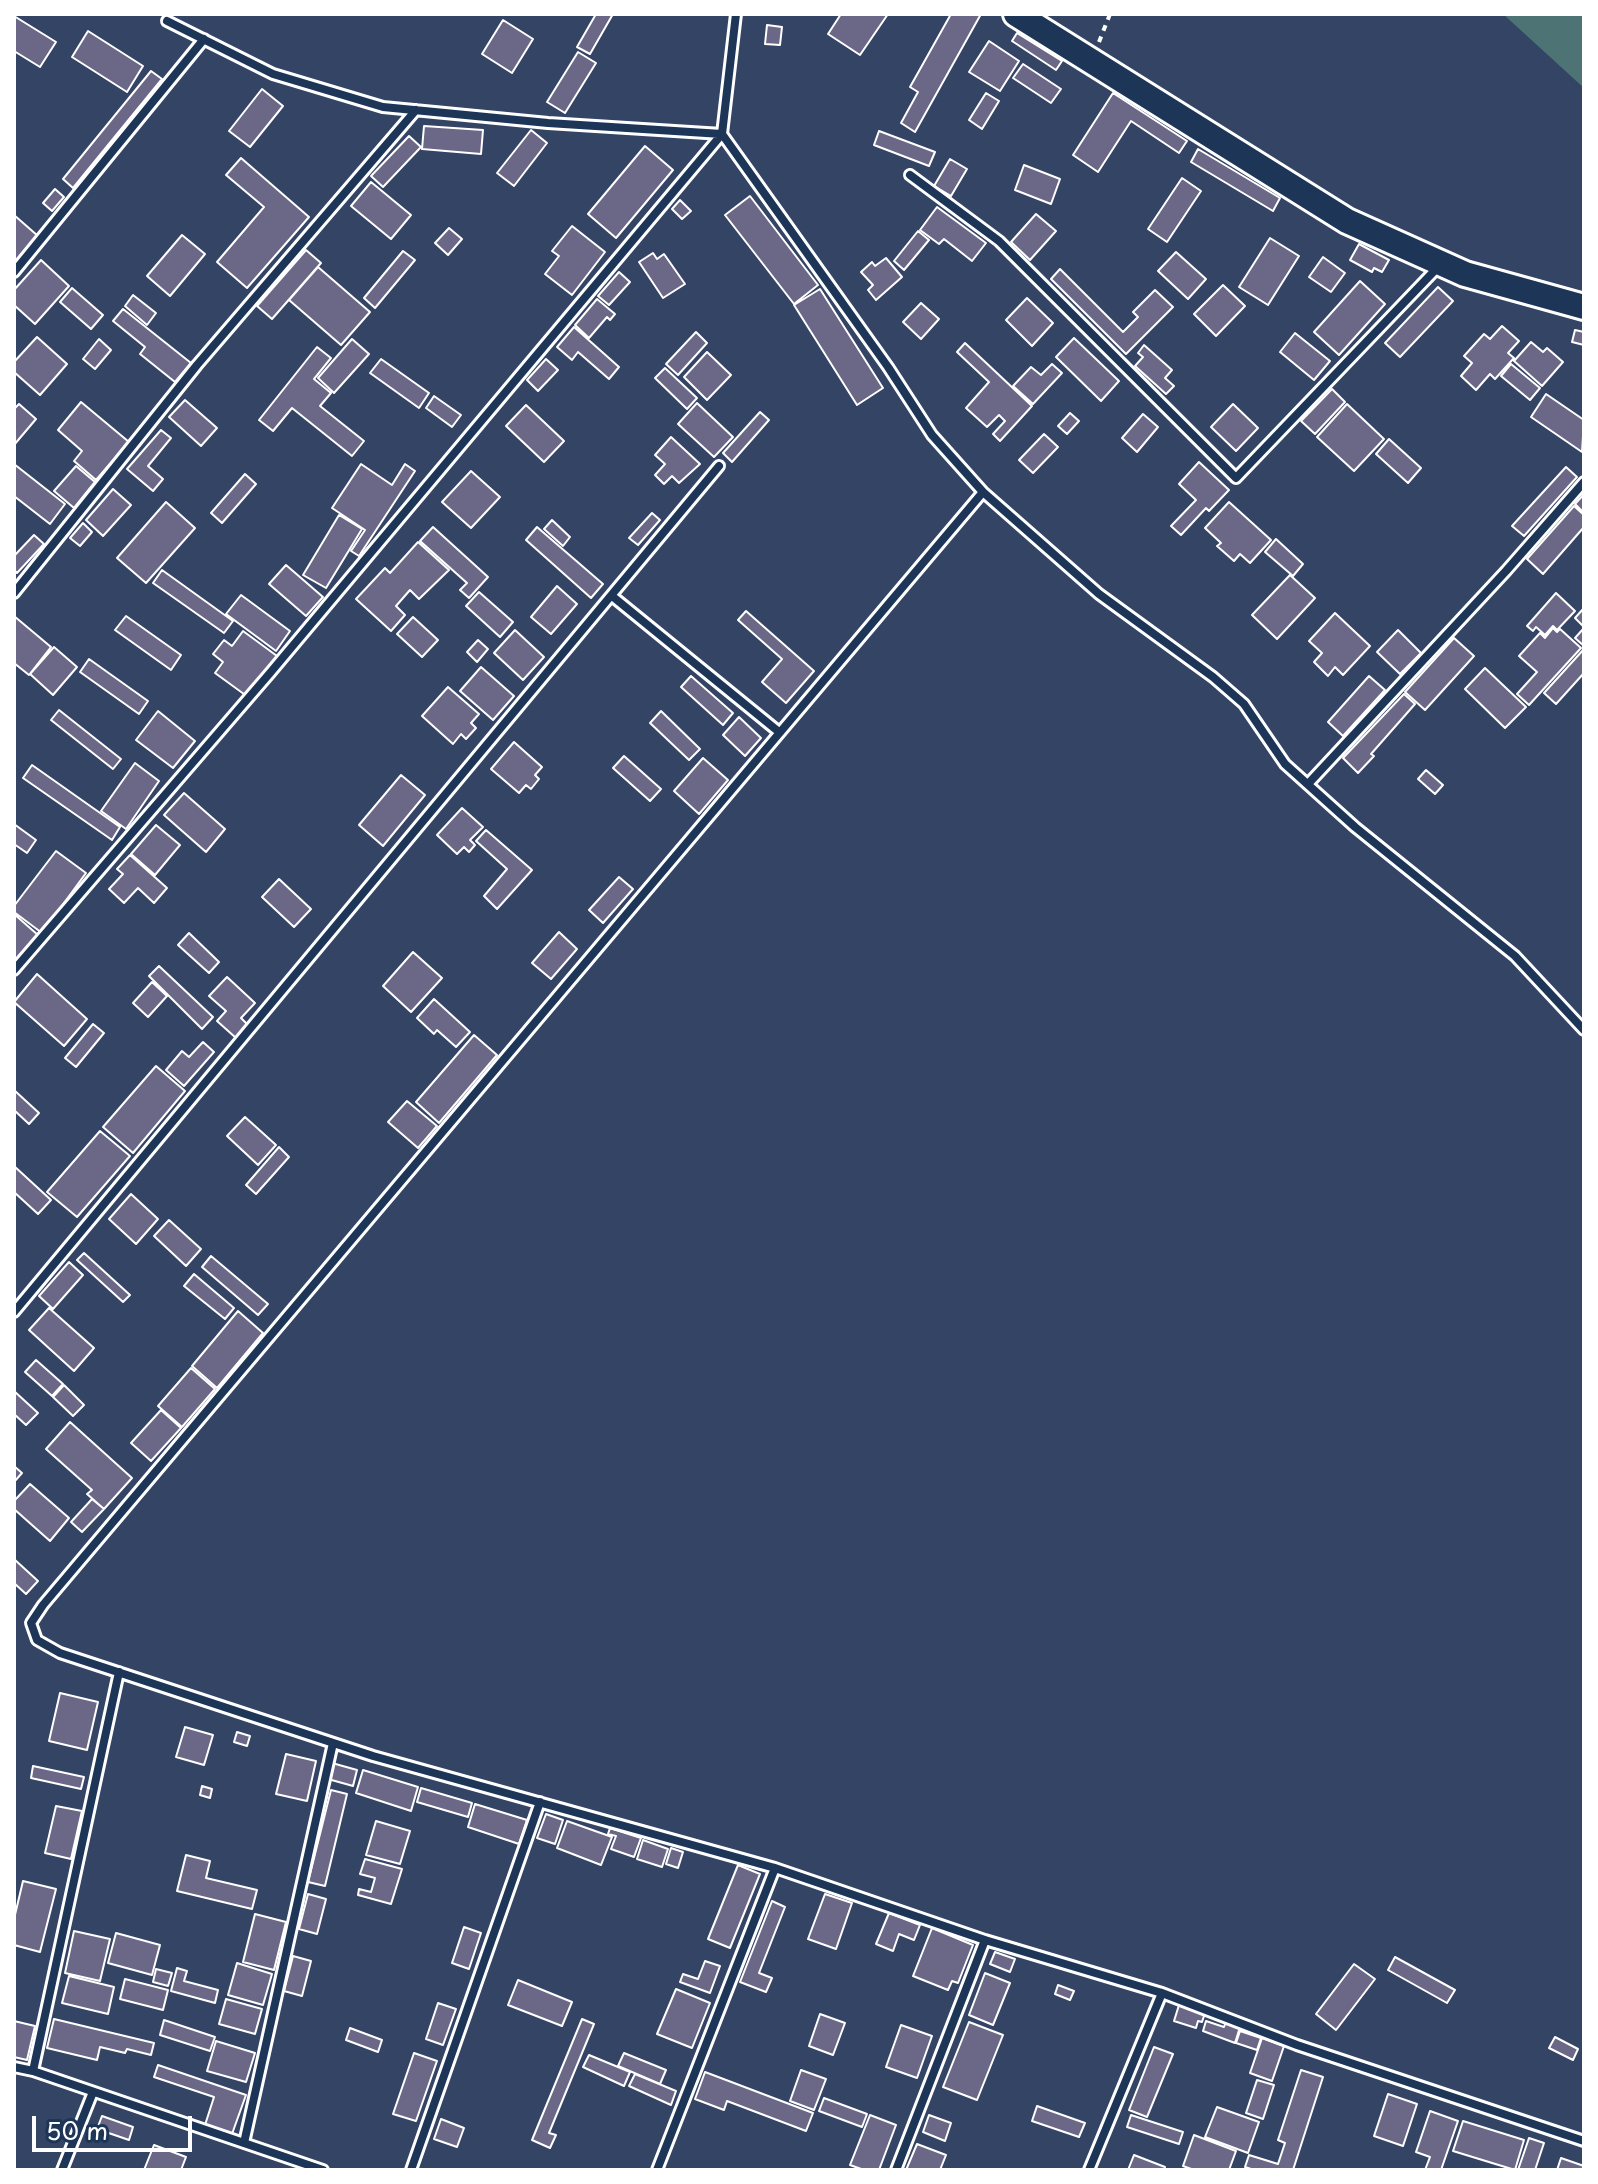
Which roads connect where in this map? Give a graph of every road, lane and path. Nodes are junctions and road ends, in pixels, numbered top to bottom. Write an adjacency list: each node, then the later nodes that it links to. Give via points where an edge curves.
1 (736, 14): 6 (lane)
2 (1016, 14): 8 (street, via 1347,221)
3 (167, 21): 4 (lane)
4 (204, 39): 5 (lane, via 273,74 383,107); 9 (lane)
5 (416, 110): 6 (lane); 14 (lane, via 197,365)
6 (722, 134): 13 (lane, via 932,435); 18 (lane)
7 (910, 175): 8 (lane, via 999,241 1236,478)
8 (1441, 264): 10 (street)
9 (14, 272)
10 (1584, 307)
11 (719, 466): 15 (lane)
12 (1584, 482): 17 (lane)
13 (983, 492): 16 (lane); 17 (lane, via 1099,594 1244,704 1285,764)
14 (14, 593)
15 (612, 596): 16 (lane); 20 (lane)
16 (779, 732): 21 (lane, via 31,1623 37,1640 60,1653)
17 (1308, 784): 19 (lane, via 1515,956)
18 (14, 970)
19 (1584, 1030)
20 (14, 1312)
21 (119, 1672): 22 (lane); 28 (lane)
22 (333, 1743): 23 (lane); 31 (lane)
23 (540, 1802): 24 (lane); 34 (lane)
24 (775, 1868): 25 (lane); 35 (lane)
25 (985, 1940): 26 (lane); 36 (lane)
26 (1162, 1993): 30 (lane, via 1297,2045); 37 (lane)
27 (14, 2067): 28 (lane)
28 (33, 2071): 29 (lane)
29 (93, 2092): 31 (lane); 32 (lane)
30 (1584, 2141)
31 (244, 2143): 33 (lane)
32 (62, 2170)
33 (320, 2170)
34 (411, 2170)
35 (657, 2170)
36 (896, 2170)
37 (1089, 2170)

